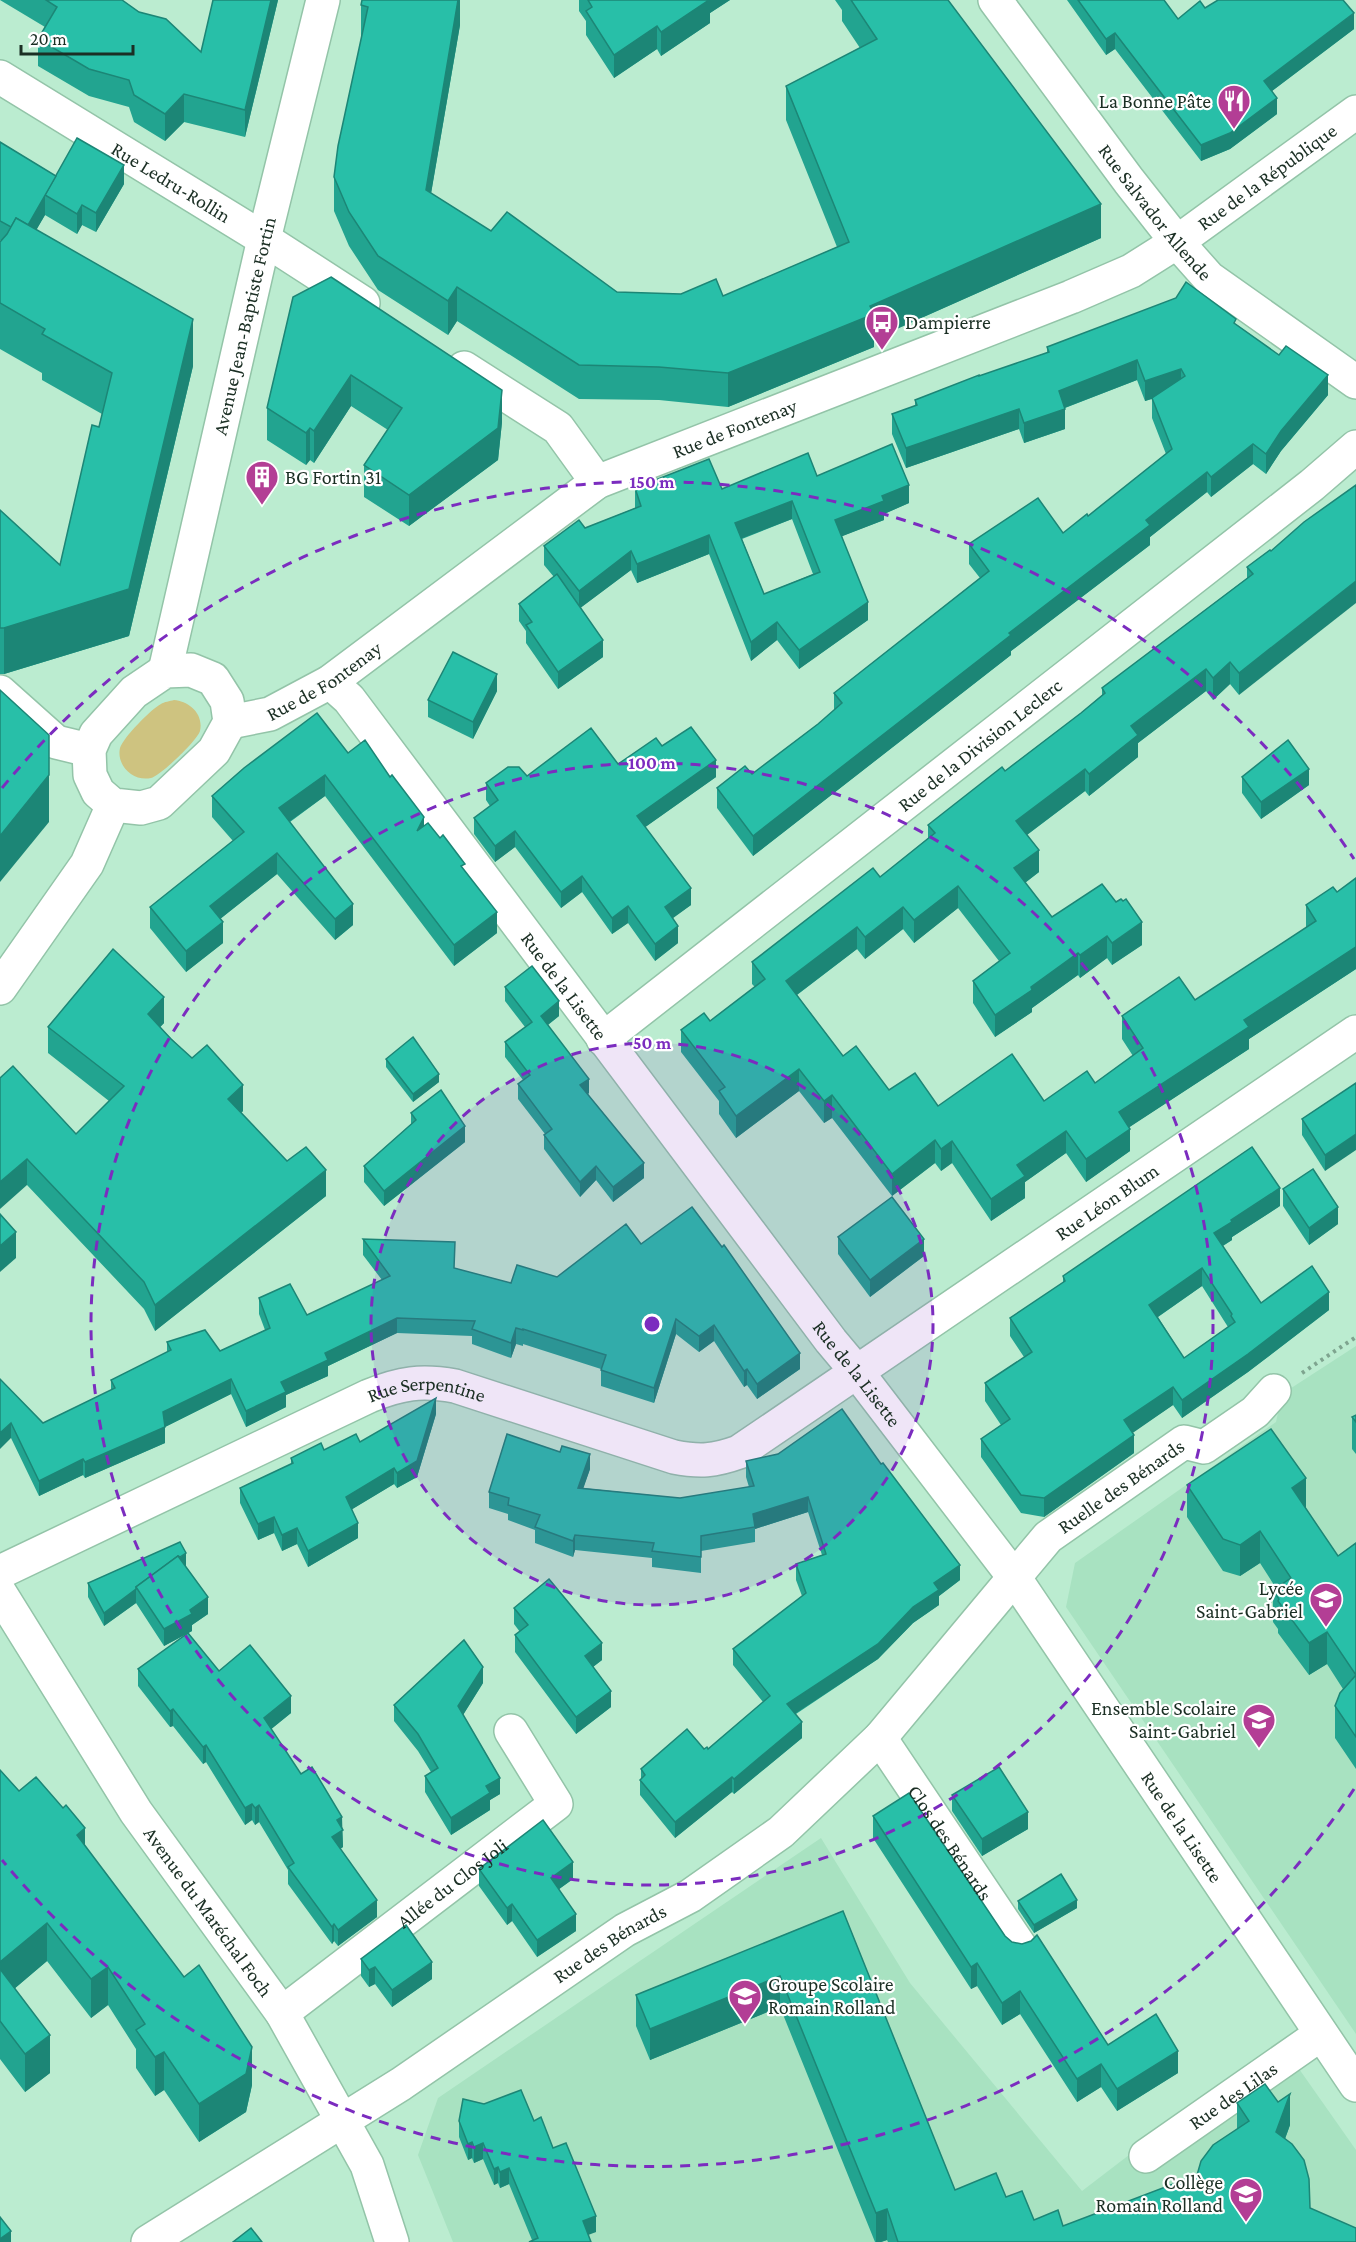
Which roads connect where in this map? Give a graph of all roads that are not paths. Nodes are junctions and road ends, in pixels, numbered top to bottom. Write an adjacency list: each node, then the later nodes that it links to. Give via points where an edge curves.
1 (323, 0): 5 (street, Avenue Jean-Baptiste Fortin)
2 (994, 0): 6 (street, Rue Salvador Allende)
3 (0, 77): 5 (street, Rue Ledru-Rollin)
4 (1356, 112): 6 (street, Rue de la République)
5 (264, 239): 7 (street, Rue Ledru-Rollin); 12 (street, Avenue Jean-Baptiste Fortin)
6 (1177, 242): 9 (street, Rue Salvador Allende, via 1209,278); 11 (street, Rue de Fontenay, via 1131,271 1071,297)
7 (388, 320)
8 (438, 352): 11 (street, via 558,428)
9 (1356, 382)
10 (1356, 447): 20 (street, Rue de la Division Leclerc, via 1303,493)
11 (597, 482): 13 (street, Rue de Fontenay)
12 (167, 662): 15 (street, via 213,679 227,701); 16 (street, via 96,734)
13 (330, 682): 15 (street, Rue de Fontenay, via 270,714); 20 (street, Rue de la Lisette, via 350,699)
14 (0, 692): 16 (street, via 56,742)
15 (230, 722): 17 (street, via 214,751 159,803 141,808)
16 (88, 750): 17 (street, via 90,775 98,792)
17 (113, 805): 18 (street, via 87,864)
18 (0, 988)
19 (1356, 1032): 21 (street, Rue Léon Blum)
20 (603, 1039): 21 (street, Rue de la Lisette)
21 (857, 1372): 23 (street, Rue Serpentine, via 739,1452 695,1461 455,1386 415,1382 394,1386); 24 (street, Rue de la Lisette)
22 (1274, 1391): 24 (street, Ruelle des Bénards, via 1255,1412 1204,1447 1184,1442 1048,1537)
23 (0, 1572)
24 (1014, 1577): 27 (street, Rue des Bénards); 30 (street, Rue de la Lisette)
25 (0, 1593): 29 (street, Avenue du Maréchal Foch, via 136,1812)
26 (511, 1731): 29 (street, Allée du Clos Joli, via 556,1804)
27 (880, 1738): 28 (street, Clos des Bénards); 32 (street, Rue des Bénards, via 782,1832 690,1896 625,1930)
28 (1021, 1948)
29 (282, 2013): 32 (street, Avenue du Maréchal Foch)
30 (1321, 2034): 31 (street, Rue de la Lisette); 33 (street, Rue des Lilas)
31 (1356, 2085)
32 (342, 2120): 34 (street, Rue des Bénards); 35 (street, Avenue du Maréchal Foch, via 367,2165)
33 (1146, 2156)
34 (148, 2242)
35 (392, 2242)

